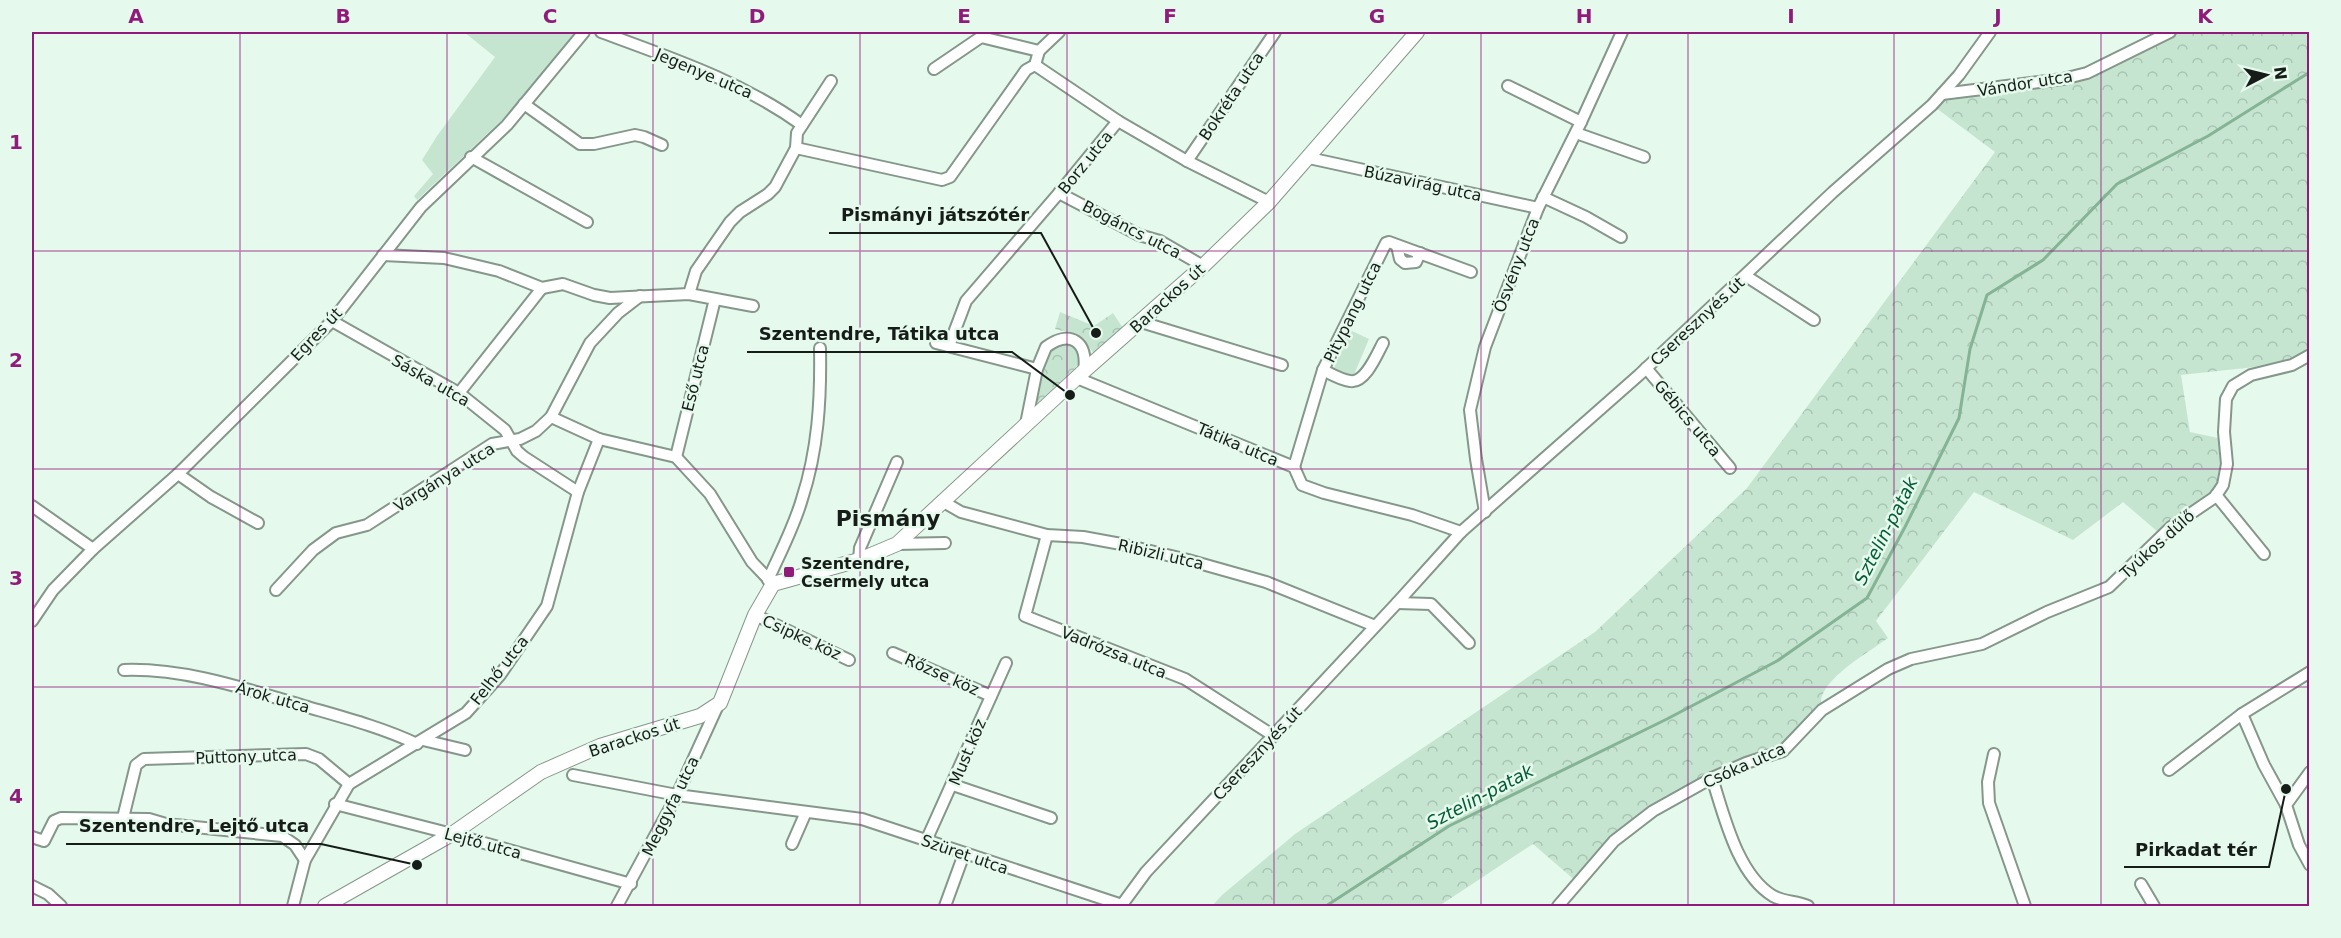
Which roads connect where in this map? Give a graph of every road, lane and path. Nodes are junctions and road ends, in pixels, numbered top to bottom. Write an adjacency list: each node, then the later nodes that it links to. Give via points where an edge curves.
1 (584, 32): 16 (street, Egres út)
2 (601, 32): 19 (street, Jegenye utca, via 742,87)
3 (1059, 32): 10 (street)
4 (1275, 32): 26 (street, Bokréta utca)
5 (1417, 32): 24 (street, Barackos út)
6 (1622, 32): 18 (street, Ösvény utca)
7 (1990, 32): 15 (street, Cseresznyés út)
8 (2170, 32): 15 (street, Vándor utca, via 2087,73)
9 (977, 34): 10 (street); 12 (street)
10 (1039, 51): 11 (street)
11 (1035, 65): 17 (street, Borz utca); 22 (street, via 1026,70 950,177 942,180)
12 (934, 69)
13 (831, 81): 19 (street)
14 (1508, 86): 18 (street)
15 (1942, 94): 36 (street, Cseresznyés út)
16 (524, 104): 21 (street, via 580,144 635,135); 23 (street, Egres út)
17 (1118, 121): 26 (street, Borz utca); 27 (street, Borz utca)
18 (1581, 122): 20 (street, Ösvény utca)
19 (802, 125): 22 (street)
20 (1576, 133): 25 (street); 28 (street, Ösvény utca)
21 (662, 145)
22 (796, 148): 38 (street, via 775,187 740,212 710,250 696,271)
23 (471, 157): 31 (street); 33 (street, Egres út, via 421,207)
24 (1309, 158): 29 (street, Barackos út); 30 (street, Búzavirág utca)
25 (1644, 158)
26 (1187, 161): 29 (street, Borz utca)
27 (1059, 193): 34 (street, Bogáncs utca); 47 (street, Borz utca, via 966,301)
28 (1543, 197): 30 (street, Ösvény utca); 32 (street)
29 (1269, 202): 34 (street, Barackos út)
30 (1538, 208): 69 (street, Ösvény utca, via 1485,347 1470,410)
31 (587, 222)
32 (1621, 237)
33 (383, 255): 37 (street, via 444,258 499,271); 43 (street, Egres út)
34 (1203, 266): 44 (street, Barackos út)
35 (1471, 272): 53 (street, Pitypang utca, via 1389,242)
36 (1746, 276): 42 (street); 51 (street, Cseresznyés út)
37 (542, 288): 39 (street, via 563,284 610,298); 55 (street)
38 (689, 294): 39 (street); 40 (street)
39 (640, 296): 56 (street, Vargánya utca, via 590,343)
40 (715, 299): 41 (street); 60 (street, Eső utca)
41 (753, 306)
42 (1814, 320)
43 (332, 321): 55 (street, Sáska utca); 64 (street, Egres út)
44 (1141, 322): 50 (street); 54 (street, Barackos út)
45 (936, 343): 47 (street)
46 (1383, 344): 53 (street, via 1357,380)
47 (949, 346): 52 (street)
48 (820, 348): 78 (street, via 816,444 800,505)
49 (2310, 355): 66 (street, via 2292,365 2252,375 2233,386 2226,399 2227,464 2223,485)
50 (1282, 365)
51 (1646, 368): 63 (street, Gébics utca); 69 (street, Cseresznyés út)
52 (1037, 369): 54 (street, via 1046,347 1056,340 1068,339 1074,340 1086,354); 57 (street)
53 (1323, 370): 62 (street, Pitypang utca)
54 (1080, 374): 57 (street, Barackos út); 62 (street, Tátika utca)
55 (459, 393): 59 (street, Sáska utca, via 505,430)
56 (551, 417): 58 (street); 59 (street, Vargánya utca, via 536,431)
57 (1026, 424): 67 (street, Barackos út)
58 (599, 439): 60 (street); 65 (street, Felhő utca)
59 (512, 442): 65 (street, Sáska utca, via 524,457); 79 (street, Vargánya utca, via 492,444 367,525 336,533 313,550)
60 (676, 457): 78 (street, via 710,494 752,562)
61 (897, 462): 77 (street, via 860,548)
62 (1294, 467): 71 (street, Tátika utca, via 1302,485)
63 (1730, 468)
64 (178, 474): 70 (street); 75 (street, Egres út)
65 (578, 492): 95 (street, Felhő utca, via 547,606 484,695 466,713)
66 (2216, 495): 76 (street); 81 (street, Tyúkos dűlő, via 2171,527 2109,587)
67 (942, 501): 72 (street, Ribizli utca, via 961,512); 74 (street, Barackos út)
68 (32, 506): 75 (street)
69 (1485, 512): 71 (street, Cseresznyés út)
70 (258, 523)
71 (1461, 532): 80 (street, Cseresznyés út)
72 (1047, 535): 84 (street, Ribizli utca, via 1111,542 1188,560 1266,582); 94 (street, Vadrózsa utca, via 1025,616 1185,680)
73 (945, 543): 74 (street, Barackos út)
74 (897, 544): 77 (street, Barackos út)
75 (93, 549): 83 (street, Egres út, via 53,590)
76 (2264, 554)
77 (859, 560): 78 (street, Barackos út)
78 (771, 582): 82 (street)
79 (276, 590)
80 (1397, 603): 84 (street, Cseresznyés út); 85 (street, via 1431,604)
81 (2048, 612): 101 (street, Csóka utca, via 1982,644 1911,659 1888,669 1822,710 1783,751)
82 (755, 615): 87 (street, Csipke köz); 92 (street)
83 (32, 621)
84 (1375, 626): 94 (street, Cseresznyés út)
85 (1469, 643)
86 (893, 653): 91 (street, Rőzse köz)
87 (849, 660)
88 (1006, 663): 91 (street, Must köz)
89 (124, 670): 95 (street, Árok utca, via 166,672 236,686)
90 (2310, 672): 93 (street)
91 (991, 696): 103 (street, Must köz)
92 (720, 703): 104 (street, Meggyfa utca); 110 (street, Barackos út, via 700,716 561,762)
93 (2241, 714): 98 (street); 106 (street)
94 (1274, 736): 125 (street, Cseresznyés út, via 1146,872)
95 (420, 742): 96 (street, Árok utca); 102 (street, Felhő utca)
96 (465, 750)
97 (1994, 754): 128 (street, via 1988,782 1989,803)
98 (2169, 770)
99 (2310, 772): 106 (street)
100 (573, 776): 104 (street, Szüret utca)
101 (1712, 778): 126 (street, Csóka utca, via 1653,811 1614,841); 127 (street, via 1727,828 1758,884 1786,902)
102 (349, 784): 105 (street, Felhő utca); 108 (street, Puttony utca, via 319,759 306,754 144,759 136,765)
103 (953, 785): 109 (street); 112 (street, Must köz)
104 (677, 795): 107 (street, Szüret utca); 117 (street, Meggyfa utca)
105 (335, 804): 110 (street, Lejtő utca); 115 (street, Felhő utca)
106 (2286, 805): 116 (street)
107 (806, 812): 112 (street, Szüret utca, via 862,819); 113 (street)
108 (123, 818): 111 (street, via 57,819 44,842); 115 (street, via 282,836 295,845)
109 (1051, 818)
110 (452, 834): 117 (street, Lejtő utca); 122 (street, Barackos út)
111 (32, 837)
112 (927, 840): 114 (street, Szüret utca)
113 (792, 844)
114 (964, 854): 124 (street); 125 (street, Szüret utca)
115 (305, 860): 121 (street, Felhő utca)
116 (2310, 865)
117 (631, 884): 123 (street, Meggyfa utca)
118 (2141, 884): 129 (street)
119 (32, 886): 120 (street)
120 (61, 906)
121 (293, 906)
122 (325, 906)
123 (617, 906)
124 (945, 906)
125 (1122, 906)
126 (1558, 906)
127 (1808, 906)
128 (2025, 906)
129 (2154, 906)

